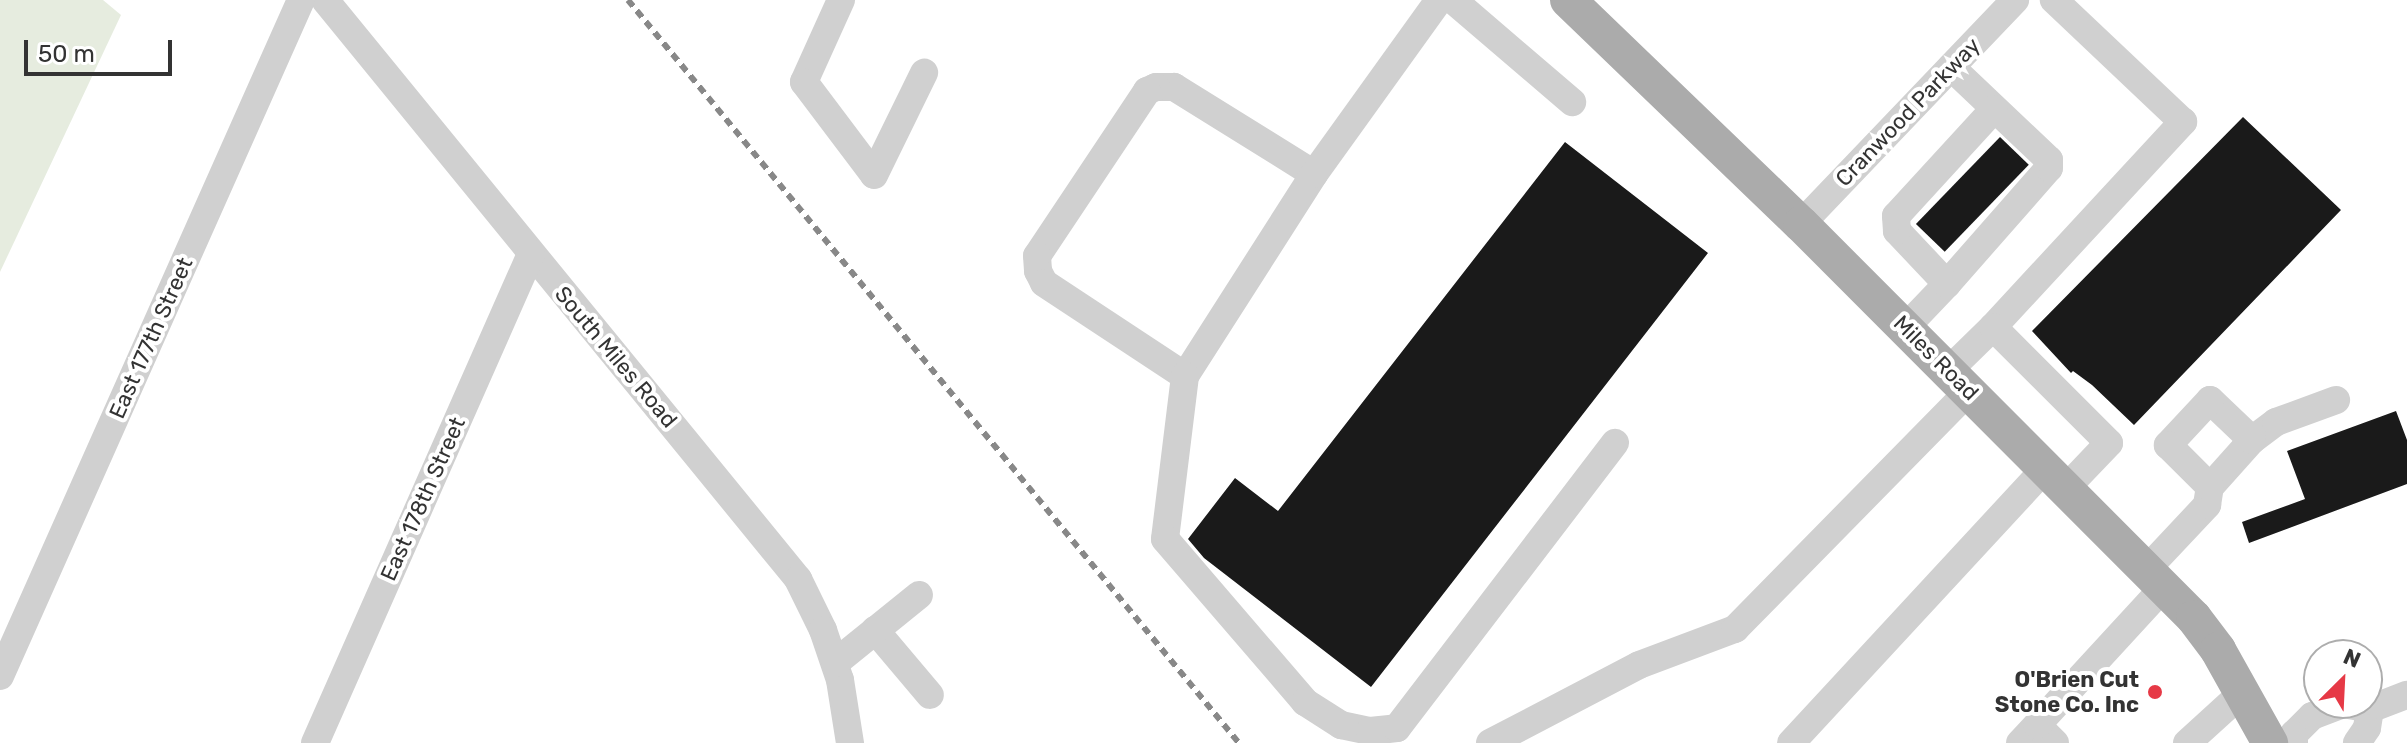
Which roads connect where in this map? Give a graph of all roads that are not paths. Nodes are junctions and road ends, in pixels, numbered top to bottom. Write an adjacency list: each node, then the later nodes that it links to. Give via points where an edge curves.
1 (301, 0): 30 (street, East 177th Street)
2 (325, 0): 15 (street, South Miles Road)
3 (841, 0): 10 (street, via 804,82 874,175)
4 (1439, 0): 13 (street)
5 (1453, 0): 11 (street)
6 (1568, 0): 14 (main road, Miles Road)
7 (2054, 0): 17 (street, via 2183,122)
8 (2004, 4): 9 (street, Cranwood Parkway)
9 (1951, 67): 12 (street); 14 (street, Cranwood Parkway)
10 (924, 73)
11 (1572, 102)
12 (1994, 109): 16 (street, via 1896,216 1897,231); 16 (street, via 2049,160 2049,168)
13 (1314, 174): 19 (street); 19 (street, via 1174,87 1156,87 1147,91 1037,256 1044,283)
14 (1801, 224): 18 (main road, Miles Road)
15 (531, 254): 29 (street, South Miles Road, via 798,579); 39 (street, East 178th Street)
16 (1947, 284): 18 (street)
17 (1993, 327): 20 (street); 24 (street, via 2109,443)
18 (1905, 328): 20 (main road, Miles Road)
19 (1185, 376): 37 (street, via 1165,539 1305,702 1341,725)
20 (1958, 381): 24 (main road, Miles Road); 41 (street, via 1735,629 1639,665)
21 (2336, 400): 22 (street, via 2276,422)
22 (2252, 440): 25 (street); 25 (street, via 2210,400 2168,445)
23 (1615, 443): 37 (street)
24 (2056, 478): 26 (main road, Miles Road); 42 (street)
25 (2210, 487): 26 (street, via 2207,505)
26 (2155, 578): 31 (main road, Miles Road, via 2205,631); 38 (street)
27 (919, 595): 28 (street)
28 (875, 630): 29 (street); 32 (street)
29 (835, 663): 40 (street, South Miles Road)
30 (0, 676)
31 (2243, 692): 43 (street); 44 (main road, Miles Road)
32 (930, 695)
33 (2407, 695): 34 (street)
34 (2383, 704)
35 (2311, 719): 45 (street, via 2294,734)
36 (2368, 719): 46 (street)
37 (1402, 736)
38 (2037, 737)
39 (315, 743)
40 (850, 743)
41 (1490, 743)
42 (1791, 743)
43 (2187, 743)
44 (2270, 743)
45 (2294, 743)
46 (2357, 743)

